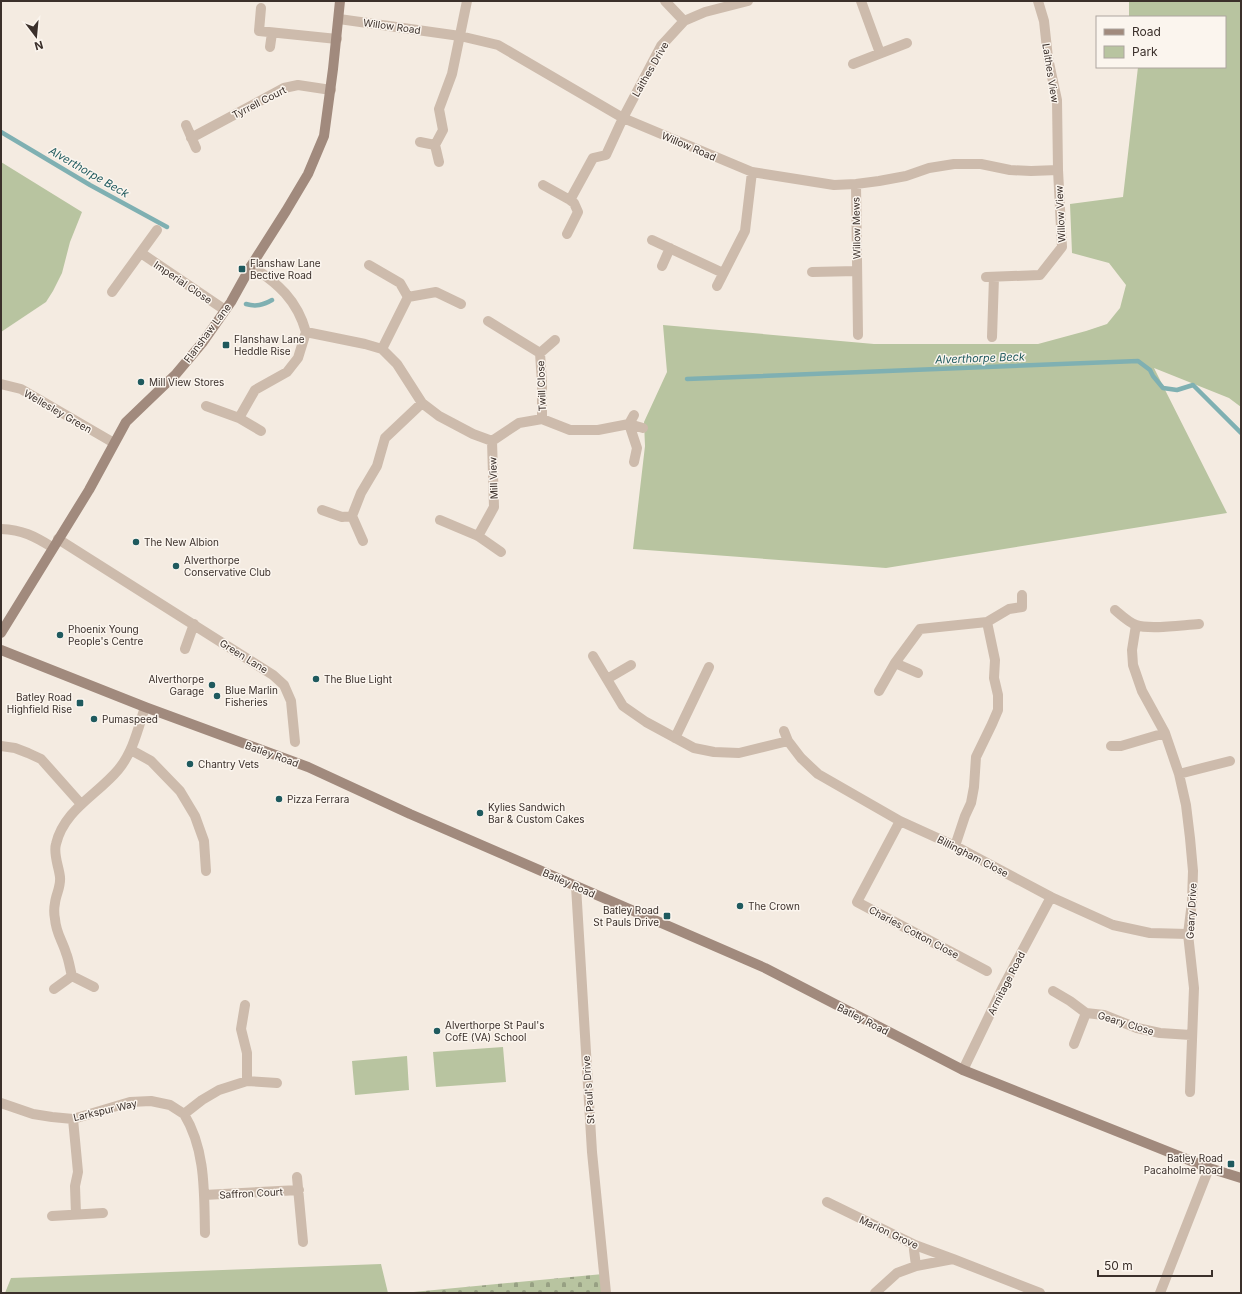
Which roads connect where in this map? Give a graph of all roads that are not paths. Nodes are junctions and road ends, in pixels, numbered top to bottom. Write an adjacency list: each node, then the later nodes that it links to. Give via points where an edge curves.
1 (340, 1): 8 (street, Flanshaw Lane)
2 (467, 1): 11 (street)
3 (665, 1): 9 (street)
4 (748, 1): 9 (street, Laithes Drive, via 704,12)
5 (861, 1): 15 (street)
6 (1038, 1): 25 (street, Laithes View, via 1044,21 1048,58 1057,100)
7 (261, 8): 10 (street, via 259,31)
8 (339, 19): 11 (street, Willow Road); 12 (street, Flanshaw Lane)
9 (684, 21): 18 (street, Laithes Drive, via 662,46)
10 (272, 33): 12 (street); 14 (street)
11 (460, 36): 18 (street, Willow Road, via 498,45); 22 (street, via 452,74 440,109 443,130)
12 (337, 39): 17 (street, Flanshaw Lane)
13 (907, 42): 15 (street)
14 (270, 47)
15 (880, 53): 16 (street)
16 (853, 64)
17 (331, 90): 20 (street, Tyrrell Court, via 298,85 284,88); 36 (street, Flanshaw Lane, via 324,136 308,174)
18 (623, 118): 26 (street, Willow Road); 29 (street, Laithes Drive, via 606,155 593,158)
19 (186, 125): 20 (street)
20 (191, 138): 23 (street)
21 (420, 142): 22 (street)
22 (435, 145): 24 (street)
23 (196, 148)
24 (440, 162)
25 (1058, 170): 27 (street, Willow Road, via 1010,170 981,164 954,164 929,168 906,176); 49 (street, Willow View, via 1062,247 1040,275 990,277)
26 (752, 172): 27 (street, Willow Road, via 834,185); 40 (street, via 745,230)
27 (856, 184): 38 (street, Willow Mews)
28 (543, 185): 29 (street)
29 (570, 200): 31 (street, via 578,212)
30 (156, 230): 34 (street)
31 (567, 234)
32 (652, 240): 33 (street)
33 (670, 248): 37 (street); 40 (street)
34 (141, 253): 42 (street); 45 (street, Imperial Close)
35 (369, 265): 43 (street, via 400,283)
36 (251, 266): 45 (street, Flanshaw Lane); 47 (street, via 267,276 290,298 299,311)
37 (662, 266)
38 (857, 271): 39 (street, Willow Mews); 48 (street, Willow Mews)
39 (812, 272)
40 (723, 273): 41 (street)
41 (717, 286)
42 (112, 292)
43 (408, 297): 44 (street, via 436,292); 51 (street)
44 (461, 304)
45 (225, 310): 62 (street, Flanshaw Lane, via 176,374 126,422)
46 (488, 321): 52 (street, Twill Close)
47 (306, 332): 51 (street); 56 (street, via 298,358 287,372 255,390)
48 (858, 336)
49 (992, 337)
50 (555, 340): 52 (street, Twill Close)
51 (382, 349): 54 (street, via 397,364)
52 (540, 353): 57 (street, Twill Close)
53 (1, 384): 62 (street, Wellesley Green, via 21,389)
54 (422, 403): 61 (street, via 438,416 472,434); 65 (street, via 385,438 377,466 361,493)
55 (206, 406): 56 (street)
56 (239, 418): 60 (street)
57 (542, 419): 58 (street, via 570,430 598,430); 61 (street, via 519,423)
58 (631, 420): 59 (street); 63 (street, via 637,448)
59 (643, 428)
60 (261, 431)
61 (492, 441): 68 (street, Mill View, via 494,507)
62 (114, 443): 70 (street, Flanshaw Lane, via 89,490)
63 (634, 462)
64 (322, 510): 65 (street, via 342,517)
65 (352, 516): 69 (street)
66 (440, 520): 68 (street)
67 (1, 529): 70 (street, Green Lane, via 15,529)
68 (478, 536): 71 (street)
69 (363, 541)
70 (55, 543): 75 (street, Green Lane); 78 (street, Flanshaw Lane)
71 (501, 552)
72 (1022, 594): 74 (street, via 1022,607 1009,609)
73 (1115, 610): 77 (street)
74 (988, 622): 82 (street, via 920,629); 101 (street, via 995,660 994,678 998,710 976,757 971,803)
75 (194, 624): 79 (street); 93 (street, Green Lane, via 274,675 284,685 291,702)
76 (1199, 624): 77 (street, via 1159,627)
77 (1136, 625): 90 (street, Geary Drive, via 1132,650 1133,665 1142,691)
78 (1, 633)
79 (185, 649)
80 (1, 650): 88 (street, Batley Road)
81 (593, 656): 86 (street)
82 (895, 663): 85 (street); 87 (street)
83 (631, 665): 86 (street)
84 (710, 667): 91 (street)
85 (918, 673)
86 (607, 679): 91 (street, via 623,706)
87 (879, 691)
88 (145, 707): 96 (street); 103 (street, Batley Road, via 308,767)
89 (784, 731): 92 (street, Billingham Close)
90 (1165, 733): 95 (street, via 1121,746); 98 (street, Geary Drive)
91 (675, 738): 92 (street, via 694,748 714,752 739,752)
92 (788, 741): 100 (street, Billingham Close, via 818,774)
93 (295, 742)
94 (1, 746): 99 (street, via 28,752 41,759)
95 (1111, 746)
96 (131, 750): 99 (street, via 119,769); 102 (street, via 151,761 180,791 195,816 204,841)
97 (1230, 761): 98 (street)
98 (1179, 774): 105 (street, Geary Drive, via 1186,805 1193,871)
99 (81, 804): 107 (street, via 61,831 56,845 60,878 54,917 56,932 66,953)
100 (900, 821): 101 (street, Billingham Close); 106 (street, Charles Cotton Close, via 857,902)
101 (955, 846): 104 (street, Billingham Close)
102 (206, 871)
103 (576, 886): 115 (street, Batley Road, via 765,968); 136 (street, St Paul's Drive, via 592,1152)
104 (1050, 897): 105 (street, Billingham Close, via 1113,925 1150,933); 115 (street, Armitage Road)
105 (1188, 934): 113 (street, Geary Drive, via 1194,988)
106 (987, 971)
107 (72, 976): 108 (street); 109 (street)
108 (94, 987)
109 (54, 989)
110 (1053, 991): 112 (street, Geary Close)
111 (245, 1004): 116 (street, via 241,1029 247,1053)
112 (1086, 1012): 113 (street, Geary Close, via 1104,1015 1137,1028); 114 (street, Geary Close)
113 (1191, 1036): 118 (street, Geary Drive)
114 (1074, 1044)
115 (963, 1070): 122 (street, Batley Road)
116 (247, 1081): 117 (street); 120 (street, via 219,1090)
117 (277, 1083)
118 (1190, 1092)
119 (1, 1103): 121 (street, Larkspur Way, via 33,1114)
120 (184, 1114): 121 (street, Larkspur Way, via 170,1105 151,1101 130,1102); 126 (street, via 196,1142)
121 (73, 1119): 129 (street, via 78,1172 75,1186)
122 (1209, 1168): 124 (street, Batley Road); 139 (street)
123 (298, 1177): 125 (street)
124 (1241, 1178)
125 (298, 1190): 126 (street, Saffron Court); 132 (street)
126 (204, 1196): 131 (street)
127 (827, 1202): 133 (street, Marion Grove)
128 (103, 1213): 129 (street)
129 (76, 1214): 130 (street)
130 (52, 1216)
131 (205, 1233)
132 (303, 1242)
133 (915, 1245): 134 (street, Marion Grove); 135 (street)
134 (953, 1259): 135 (street); 138 (street, Marion Grove)
135 (916, 1266): 137 (street, via 897,1273)
136 (606, 1293)
137 (875, 1293)
138 (1040, 1293)
139 (1160, 1293)

